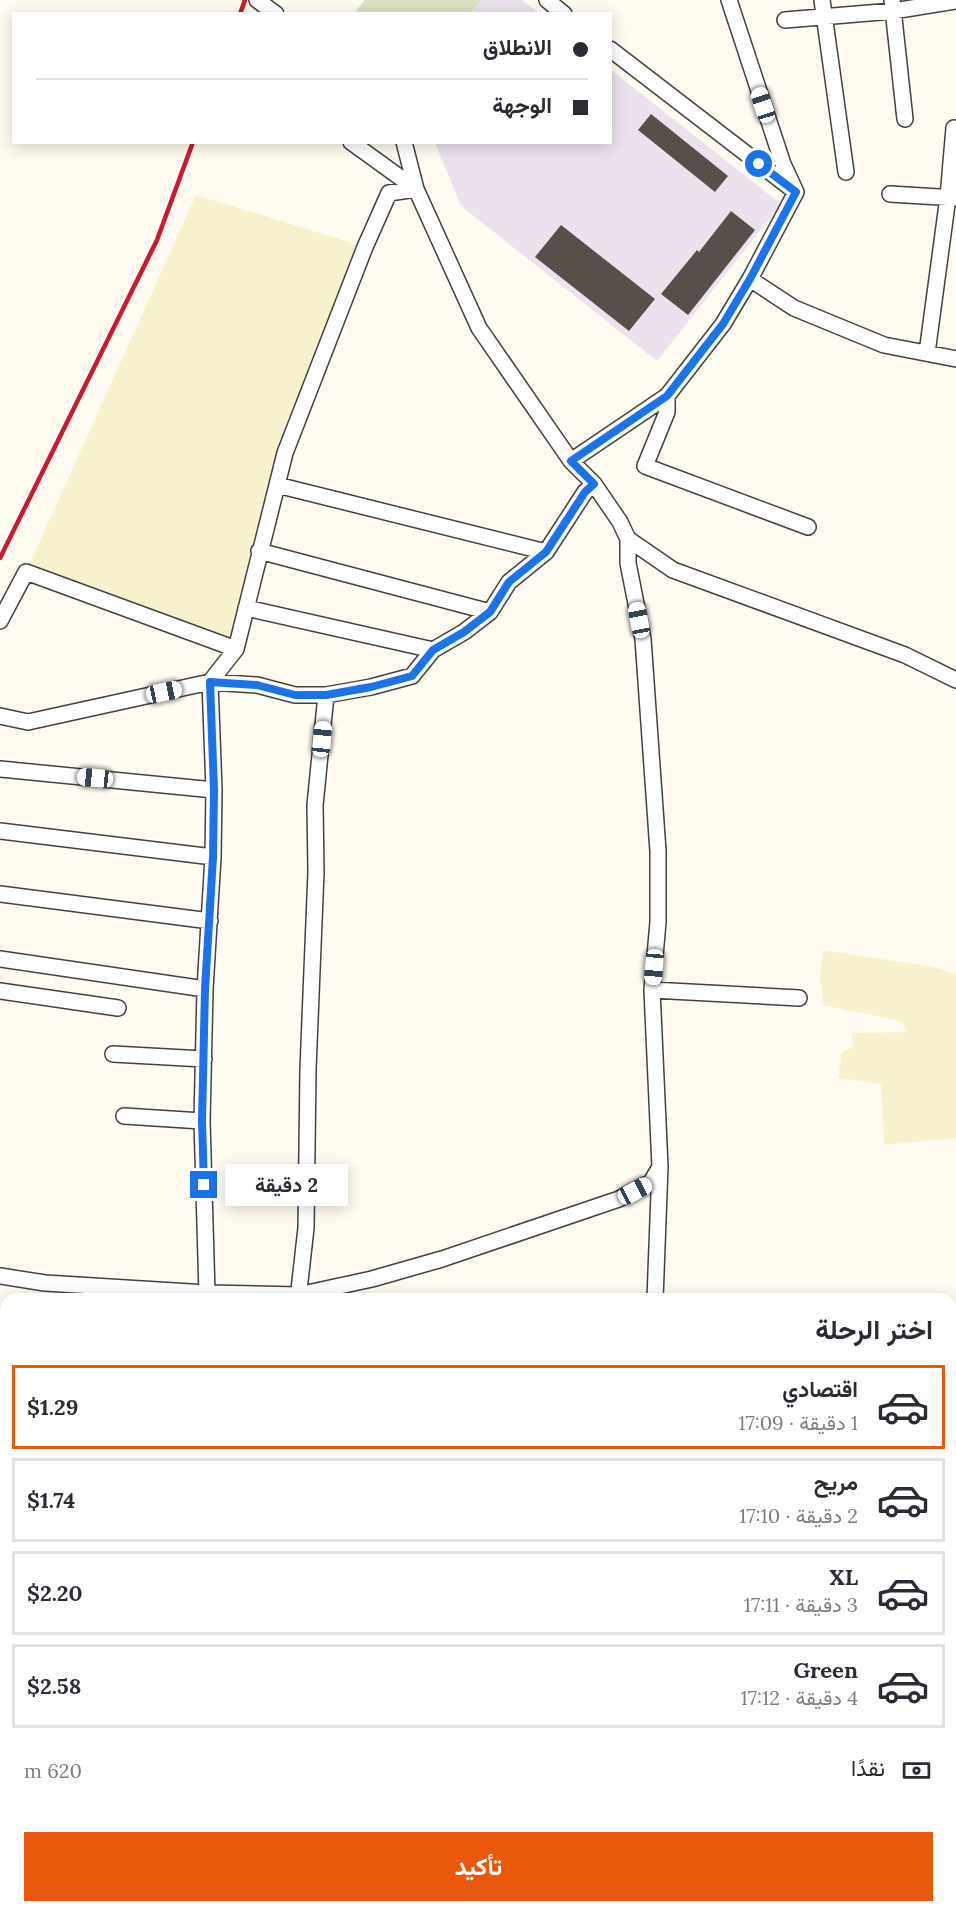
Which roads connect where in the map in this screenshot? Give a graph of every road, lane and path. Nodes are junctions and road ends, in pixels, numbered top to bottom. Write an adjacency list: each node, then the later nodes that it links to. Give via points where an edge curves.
1 (547, 0): 8 (street)
2 (729, 0): 18 (street, via 783,164)
3 (822, 0): 9 (street)
4 (956, 1): 6 (street)
5 (262, 2): 7 (street)
6 (892, 5): 9 (street); 12 (street)
7 (274, 12)
8 (562, 12)
9 (824, 17): 10 (street); 16 (street)
10 (785, 20)
11 (612, 51): 18 (street)
12 (905, 119)
13 (954, 128): 20 (street)
14 (354, 144): 17 (street)
15 (405, 144): 17 (street)
16 (846, 172)
17 (416, 189): 25 (street, via 479,328); 27 (street, via 389,193 285,453)
18 (796, 192): 21 (street)
19 (890, 194): 20 (street)
20 (952, 197): 22 (street)
21 (750, 279): 22 (street, via 794,308 884,345); 24 (street, via 723,324)
22 (927, 353): 23 (street)
23 (956, 359)
24 (667, 396): 25 (street); 28 (street, via 667,412 645,466)
25 (571, 461): 26 (street)
26 (594, 484): 29 (street); 31 (street)
27 (277, 485): 30 (street); 31 (street)
28 (808, 527)
29 (628, 539): 37 (street, via 673,570 905,655); 49 (street, via 628,563 643,639 658,850 658,922)
30 (260, 551): 32 (street); 33 (street)
31 (546, 552): 33 (street, via 509,582)
32 (246, 608): 35 (street); 36 (street)
33 (490, 612): 36 (street)
34 (0, 621): 35 (street, via 26,572)
35 (236, 649): 38 (street)
36 (433, 650): 39 (street, via 412,676)
37 (956, 680)
38 (210, 682): 39 (street, via 257,685 295,695); 40 (street, via 28,722); 42 (street)
39 (326, 695): 60 (street, via 315,805 306,1228)
40 (0, 716)
41 (0, 769): 42 (street)
42 (214, 790): 44 (street)
43 (0, 831): 44 (street)
44 (213, 857): 46 (street)
45 (0, 894): 46 (street)
46 (210, 921): 48 (street)
47 (0, 959): 48 (street)
48 (205, 989): 54 (street)
49 (652, 990): 51 (street); 57 (street)
50 (0, 991): 52 (street)
51 (799, 998)
52 (118, 1008)
53 (114, 1054): 54 (street)
54 (204, 1059): 56 (street)
55 (124, 1116): 56 (street)
56 (202, 1121): 59 (street)
57 (660, 1167): 61 (street, via 651,1182 619,1199 442,1259); 62 (street)
58 (0, 1275): 59 (street, via 45,1283)
59 (207, 1293)
60 (298, 1293)
61 (314, 1293)
62 (655, 1293)

